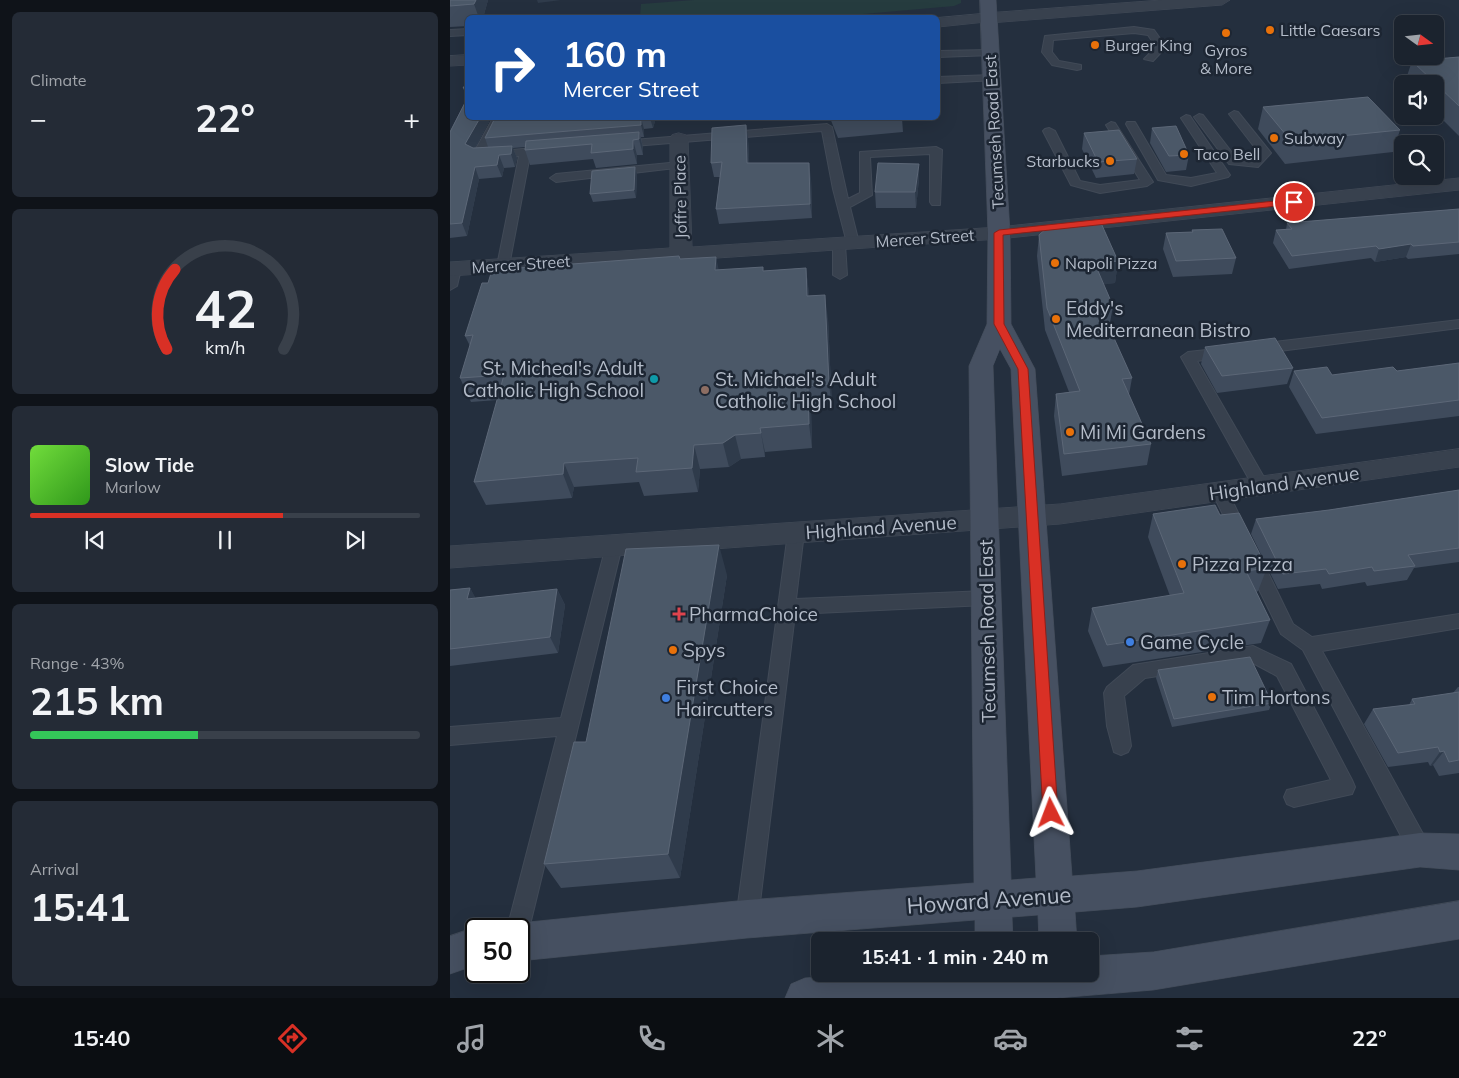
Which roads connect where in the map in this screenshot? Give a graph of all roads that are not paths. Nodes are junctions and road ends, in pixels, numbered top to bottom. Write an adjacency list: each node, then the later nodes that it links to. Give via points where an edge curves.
1 (1222, 0): 2 (street)
2 (1116, 4): 3 (street)
3 (989, 9): 4 (street); 7 (main road, Tecumseh Road East)
4 (940, 21)
5 (465, 32): 6 (lane)
6 (450, 33)
7 (990, 52): 8 (lane); 13 (main road, Tecumseh Road East)
8 (940, 54)
9 (465, 60): 11 (street)
10 (1148, 60): 12 (lane, via 1161,47 1151,32 1134,30 1048,38 1047,52 1056,63)
11 (450, 61)
12 (1077, 67)
13 (992, 78): 14 (lane); 31 (main road, Tecumseh Road East)
14 (940, 80)
15 (1234, 114): 16 (lane, via 1265,153 1254,165 1233,162)
16 (1199, 117)
17 (1186, 118): 19 (lane, via 1224,176 1191,182 1162,178)
18 (497, 120): 25 (lane, via 478,156)
19 (1130, 124)
20 (1111, 126): 21 (lane, via 1147,182 1100,189 1075,183)
21 (1048, 131)
22 (679, 140): 23 (lane); 26 (street, Joffre Place); 30 (lane, via 827,127)
23 (612, 145)
24 (564, 149): 25 (lane)
25 (525, 152): 34 (lane)
26 (680, 165): 27 (lane); 33 (street, Joffre Place)
27 (556, 178)
28 (1459, 184): 31 (street, Mercer Street)
29 (936, 202): 30 (lane, via 936,150 864,154 866,195)
30 (844, 206): 32 (lane)
31 (999, 233): 32 (street, Mercer Street); 37 (main road, Tecumseh Road East)
32 (846, 243): 33 (street, Mercer Street); 36 (lane)
33 (681, 254): 34 (street, Mercer Street)
34 (503, 266): 35 (street, Mercer Street)
35 (452, 275)
36 (840, 275)
37 (999, 324): 43 (main road, Tecumseh Road East, via 1023,369); 44 (main road, Tecumseh Road East, via 980,366)
38 (1459, 324): 39 (lane)
39 (1240, 351): 41 (lane, via 1188,357)
40 (1459, 458): 41 (street, Highland Avenue)
41 (1261, 486): 42 (street, Highland Avenue)
42 (1220, 492): 43 (street, Highland Avenue); 51 (lane, via 1287,629)
43 (1032, 516): 44 (street, Highland Avenue); 58 (main road, Tecumseh Road East)
44 (984, 520): 45 (street, Highland Avenue); 48 (main road, Tecumseh Road East)
45 (796, 533): 46 (street, Highland Avenue); 49 (lane)
46 (614, 546): 47 (street, Highland Avenue); 52 (lane)
47 (450, 558)
48 (986, 598): 49 (lane); 59 (main road, Tecumseh Road East)
49 (786, 607): 61 (lane)
50 (1459, 620): 51 (lane)
51 (1309, 645): 56 (lane)
52 (570, 726): 53 (lane); 60 (lane)
53 (450, 736)
54 (1122, 746): 55 (lane, via 1114,692 1140,671 1253,654 1284,670 1346,787)
55 (1294, 797)
56 (1420, 850): 57 (main road, Howard Avenue); 58 (main road, Howard Avenue, via 1137,889)
57 (1459, 852)
58 (1055, 895): 59 (main road, Howard Avenue); 64 (main road, Tecumseh Road East)
59 (993, 899): 61 (main road, Howard Avenue); 63 (main road, Tecumseh Road East)
60 (521, 918)
61 (747, 919): 65 (main road, Howard Avenue)
62 (1459, 920): 68 (main road, via 1153,971)
63 (994, 932)
64 (1057, 932)
65 (530, 941)
66 (465, 950): 67 (main road)
67 (450, 955)
68 (1099, 972)
69 (1011, 982): 70 (main road)
70 (995, 985): 71 (main road)
71 (805, 998)

